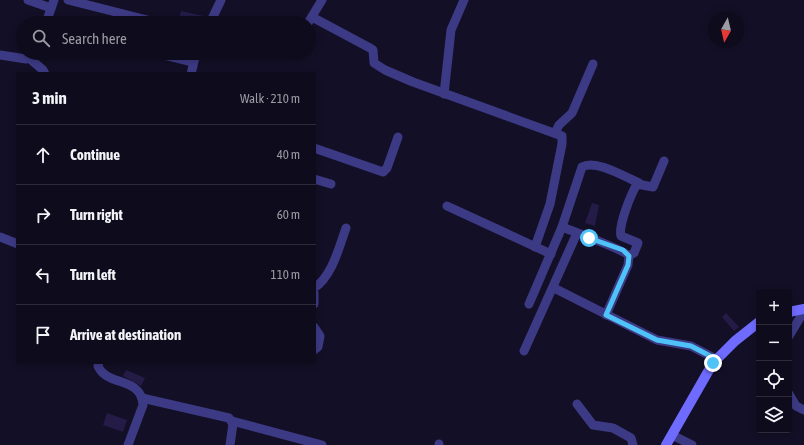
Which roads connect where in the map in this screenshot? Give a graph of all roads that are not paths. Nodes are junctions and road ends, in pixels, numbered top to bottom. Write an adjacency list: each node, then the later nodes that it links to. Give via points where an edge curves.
1 (28, 0): 6 (street)
2 (68, 0): 8 (street)
3 (221, 0): 9 (street)
4 (322, 0): 10 (street)
5 (464, 0): 20 (street, via 451,30)
6 (53, 4): 7 (street)
7 (49, 16)
8 (131, 16)
9 (213, 16)
10 (312, 16)
11 (316, 23): 20 (street, via 370,48 377,66)
12 (0, 55): 13 (street)
13 (16, 58)
14 (34, 60): 18 (street)
15 (184, 60): 16 (street)
16 (192, 62): 19 (street)
17 (593, 64): 21 (street, via 572,113 559,125)
18 (44, 72)
19 (191, 72)
20 (444, 94): 21 (street)
21 (555, 134): 34 (street, via 562,136 562,144 550,204)
22 (398, 138): 23 (street, via 387,168 383,172)
23 (316, 149)
24 (664, 161): 27 (street, via 653,187 648,188)
25 (316, 179): 26 (street)
26 (331, 184)
27 (639, 184): 29 (street, via 607,169 587,165 579,171); 36 (street, via 620,227 621,236 638,243 634,253)
28 (447, 206): 34 (street)
29 (562, 226): 31 (street); 35 (street)
30 (346, 228): 37 (street, via 327,274)
31 (577, 233): 36 (street, via 623,250); 38 (street)
32 (0, 237): 33 (street)
33 (16, 243)
34 (535, 247): 35 (street)
35 (551, 254): 39 (street)
36 (629, 256): 42 (street, via 628,265)
37 (316, 287)
38 (554, 288): 42 (street); 47 (street)
39 (529, 304)
40 (804, 310): 41 (street); 45 (street)
41 (792, 312)
42 (606, 315): 48 (street, via 657,340 691,346)
43 (756, 324): 48 (street)
44 (316, 330): 46 (street, via 320,336)
45 (792, 331)
46 (316, 348)
47 (524, 351)
48 (716, 359): 55 (street)
49 (98, 364): 51 (street, via 104,374 136,388)
50 (791, 397): 53 (street, via 796,406)
51 (142, 398): 54 (street, via 199,412 224,415); 56 (street, via 143,405)
52 (577, 404): 59 (street, via 593,425 616,429 631,438)
53 (804, 410)
54 (232, 421): 57 (street); 58 (street)
55 (672, 435): 60 (street); 61 (street)
56 (128, 445)
57 (230, 445)
58 (322, 445)
59 (633, 445)
60 (666, 445)
61 (692, 445)

